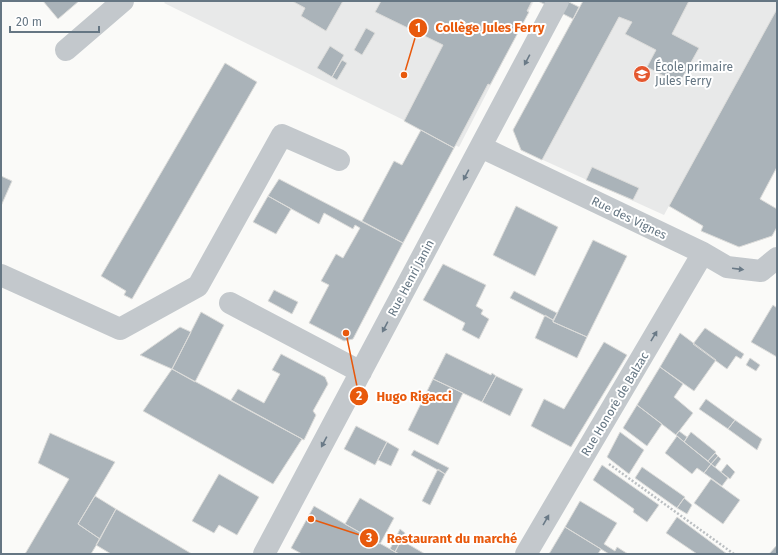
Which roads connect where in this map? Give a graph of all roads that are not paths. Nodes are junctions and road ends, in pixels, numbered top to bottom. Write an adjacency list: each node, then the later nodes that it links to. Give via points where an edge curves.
1 (123, 1): 3 (street)
2 (558, 1): 4 (street, Rue Henri Janin, one-way to 4)
3 (66, 50)
4 (481, 147): 6 (street, Rue des Vignes); 10 (street, Rue Henri Janin, one-way to 10)
5 (339, 160): 8 (street, via 282,136 198,286 120,329)
6 (703, 253): 7 (street, Rue des Vignes, one-way to 7, via 727,267 760,271); 12 (street, Rue Honoré de Balzac, one-way to 6)
7 (777, 258)
8 (1, 275)
9 (230, 303): 10 (street)
10 (361, 372): 11 (street, Rue Henri Janin, one-way to 11)
11 (264, 554)
12 (526, 554)

